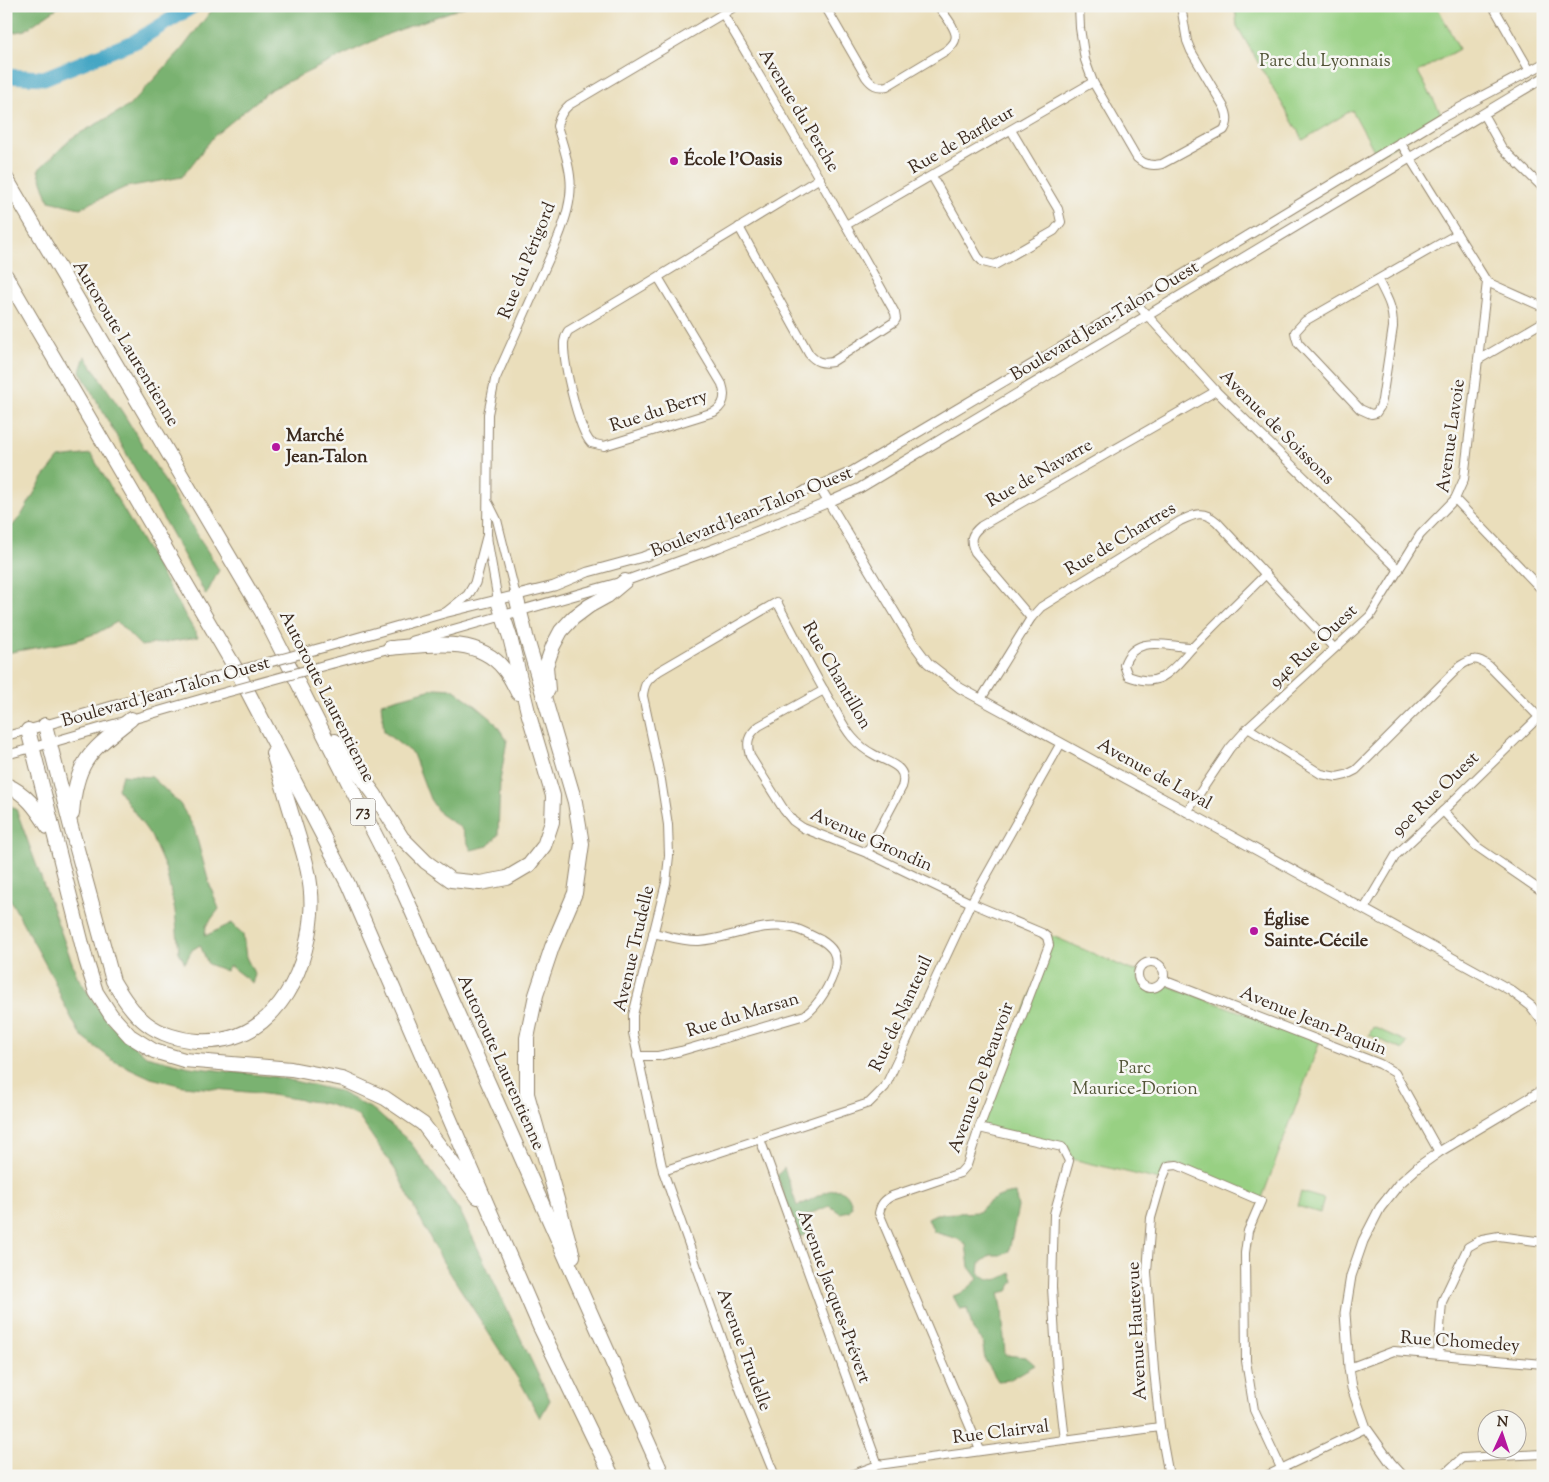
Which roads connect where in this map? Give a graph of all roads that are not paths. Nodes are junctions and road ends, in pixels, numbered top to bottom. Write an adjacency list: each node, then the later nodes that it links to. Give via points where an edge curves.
1 (736, 6): 7 (street, Rue du Périgord)
2 (825, 6): 3 (street, via 866,77 871,84 881,87 954,43 956,32)
3 (938, 6)
4 (1079, 6): 11 (street, via 1085,60)
5 (1181, 6): 11 (street, via 1186,41 1227,113 1224,130 1162,164 1143,163 1137,158)
6 (1493, 6): 9 (street)
7 (723, 14): 18 (street, Avenue du Perche); 35 (street, Rue du Périgord, via 563,111 557,126 571,190 557,241 495,380 488,414)
8 (1543, 64): 9 (street, Boulevard Jean-Talon Ouest)
9 (1530, 71): 14 (street, Boulevard Jean-Talon Ouest)
10 (1543, 78): 12 (street, Boulevard Jean-Talon Ouest)
11 (1094, 82): 13 (street, Rue de Barfleur)
12 (1483, 114): 15 (street, Boulevard Jean-Talon Ouest); 19 (street, via 1502,148)
13 (1011, 130): 16 (street, Rue de Barfleur); 16 (street, via 1058,210 1061,222 1054,231 995,265 983,262)
14 (1400, 142): 15 (street); 27 (street, Boulevard Jean-Talon Ouest)
15 (1410, 158): 22 (street); 29 (street, Boulevard Jean-Talon Ouest)
16 (932, 176): 20 (street, Rue de Barfleur)
17 (6, 178): 54 (highway, Autoroute Laurentienne / 73, via 262,612)
18 (820, 178): 20 (street, Avenue du Perche); 21 (street, Rue du Berry)
19 (1543, 188)
20 (846, 225): 21 (street, Avenue du Perche, via 896,318 890,326 825,364 809,354)
21 (739, 227): 24 (street, Rue du Berry)
22 (1457, 234): 25 (street); 26 (street)
23 (6, 276): 59 (highway)
24 (658, 277): 24 (street, Rue du Berry, via 574,326 565,336 568,378 583,432 591,443 604,446 714,412 724,402 722,384)
25 (1378, 280): 25 (street, via 1304,321 1295,332 1298,343 1360,409 1370,414 1376,413 1382,400 1393,326 1392,306)
26 (1487, 282): 28 (street); 31 (street, Avenue Lavoie)
27 (1136, 303): 29 (street, Avenue de Soissons); 33 (street, Boulevard Jean-Talon Ouest, via 851,472)
28 (1543, 306)
29 (1148, 315): 32 (street, Avenue de Soissons); 36 (street, Boulevard Jean-Talon Ouest, via 860,488)
30 (1543, 322): 31 (street)
31 (1478, 360): 34 (street, Avenue Lavoie, via 1464,479)
32 (1216, 391): 38 (street, Avenue de Soissons); 48 (street, Rue de Navarre, via 975,531 971,538 975,552)
33 (819, 486): 36 (street, Avenue de Laval); 42 (street, Boulevard Jean-Talon Ouest, via 643,557)
34 (1455, 499): 38 (street, 94e Rue Ouest, via 1420,535); 41 (street, Avenue Lavoie)
35 (488, 502): 37 (street, Rue du Périgord); 42 (street, Rue du Périgord, via 497,520)
36 (829, 502): 40 (street, Boulevard Jean-Talon Ouest); 53 (street, Avenue de Laval, via 928,663 960,688)
37 (487, 537): 43 (street, Rue du Périgord); 46 (street, via 475,583 468,595)
38 (1399, 570): 51 (street, 94e Rue Ouest, via 1370,616)
39 (1266, 574): 48 (street, Rue de Chartres, via 1209,515 1200,514 1180,521 1041,607); 49 (street); 51 (street, Rue de Chartres)
40 (625, 581): 45 (street, Boulevard Jean-Talon Ouest); 58 (highway, via 573,618 553,646 546,666)
41 (1543, 591)
42 (516, 596): 43 (street, Boulevard Jean-Talon Ouest); 45 (highway)
43 (498, 601): 46 (street, Boulevard Jean-Talon Ouest); 47 (highway)
44 (777, 602): 52 (street, Rue Chantillon); 77 (street, Avenue Trudelle, via 659,671 649,678 644,687 643,696 668,825 666,883)
45 (519, 611): 47 (street, Boulevard Jean-Talon Ouest); 58 (highway)
46 (444, 613): 60 (street, Boulevard Jean-Talon Ouest, bridge)
47 (503, 616): 50 (street, Boulevard Jean-Talon Ouest); 55 (highway)
48 (1031, 618): 53 (street, Rue de Chartres)
49 (1193, 647): 49 (street, via 1174,668 1161,678 1150,681 1128,676 1124,665 1127,656 1143,645)
50 (390, 648): 55 (highway, via 446,644 470,647 487,654 504,668); 57 (street, Boulevard Jean-Talon Ouest, bridge)
51 (1334, 648): 61 (street, 94e Rue Ouest)
52 (824, 690): 73 (street, Rue Chantillon, via 850,735 873,755 903,773 902,787); 73 (street, Avenue Grondin, via 751,733 748,739 750,756 793,821)
53 (981, 699): 65 (street, Avenue de Laval)
54 (311, 708): 55 (highway, via 375,795 402,838 426,862 451,880 480,883 507,878 528,865 544,846 552,822 553,796); 88 (highway, Autoroute Laurentienne / 73, via 399,882)
55 (528, 712)
56 (1541, 715): 61 (street, via 1489,666 1474,659 1460,666 1356,770 1346,775 1321,774); 69 (street, 90e Rue Ouest)
57 (131, 719): 64 (street, Boulevard Jean-Talon Ouest); 71 (highway, via 86,758 73,796)
58 (552, 720): 88 (highway, via 575,802 582,844 575,893 536,995 527,1038 527,1094)
59 (263, 721): 71 (highway, via 304,855 311,913 306,947 295,978 282,1002 263,1022 235,1037 210,1042 167,1035 146,1023 127,1003 113,981); 86 (highway, via 348,884)
60 (45, 725): 62 (street, Boulevard Jean-Talon Ouest); 64 (highway)
61 (1248, 728): 70 (street, 94e Rue Ouest, via 1230,748)
62 (28, 730): 63 (street, Boulevard Jean-Talon Ouest); 66 (highway)
63 (6, 736)
64 (49, 742): 66 (street, Boulevard Jean-Talon Ouest); 71 (highway)
65 (1061, 743): 70 (street, Avenue de Laval); 75 (street, Rue de Nanteuil)
66 (32, 748): 67 (street, Boulevard Jean-Talon Ouest); 72 (highway)
67 (6, 755)
68 (6, 785): 72 (highway, via 28,799)
69 (1443, 811): 74 (street, via 1476,846); 76 (street, 90e Rue Ouest, via 1396,855)
70 (1188, 812): 76 (street, Avenue de Laval)
71 (71, 827)
72 (54, 836): 86 (highway, via 96,992 130,1036 154,1051 184,1060 291,1069 343,1079 385,1098 423,1124)
73 (867, 853): 75 (street, Avenue Grondin)
74 (1543, 892)
75 (970, 903): 82 (street, Avenue De Beauvoir, via 1042,933 1049,945); 83 (street, Rue de Nanteuil, via 885,1087 869,1103)
76 (1364, 909): 79 (street, Avenue de Laval, via 1510,990 1531,1006)
77 (653, 933): 80 (street, Avenue Trudelle, via 633,1015); 80 (street, Rue du Marsan, via 700,941 761,927 794,928 829,945 835,952 836,966 818,1003 805,1015 681,1051)
78 (1163, 980): 84 (street, Avenue Jean-Paquin, via 1380,1064 1395,1073)
79 (1543, 1022)
80 (637, 1056): 85 (street, Avenue Trudelle)
81 (1543, 1090): 84 (street)
82 (979, 1128): 94 (street, via 1062,1147 1069,1161 1054,1214 1052,1287); 95 (street, Avenue De Beauvoir, via 960,1173 892,1196 884,1200 879,1212)
83 (760, 1139): 85 (street, Rue de Nanteuil); 97 (street, Avenue Jacques-Prévert)
84 (1439, 1152): 91 (street, via 1399,1184 1380,1208 1363,1241 1351,1276 1344,1314)
85 (663, 1171): 101 (street, Avenue Trudelle, via 745,1403)
86 (492, 1215): 99 (highway, via 540,1327)
87 (1543, 1242): 89 (street, via 1499,1236 1482,1239 1468,1247 1442,1302)
88 (587, 1305): 100 (highway, Autoroute Laurentienne / 73)
89 (1438, 1354): 90 (street, Rue Chomedey); 91 (street, Rue Chomedey, via 1394,1351)
90 (1543, 1364)
91 (1349, 1368): 93 (street, via 1352,1388)
92 (1160, 1427): 94 (street, Rue Clairval); 98 (street, Avenue Hautevue, via 1147,1272 1151,1218 1165,1171 1168,1166 1177,1165 1260,1201 1248,1231 1245,1253 1246,1361 1254,1410); 103 (street, Avenue Hautevue)
93 (1366, 1428): 98 (street); 105 (street)
94 (1065, 1440): 95 (street, Rue Clairval)
95 (980, 1450): 97 (street, Rue Clairval)
96 (1543, 1454): 106 (street, via 1462,1458)
97 (878, 1465): 102 (street, Rue Clairval)
98 (1280, 1468): 104 (street)
99 (612, 1476)
100 (663, 1476)
101 (775, 1476)
102 (848, 1476)
103 (1169, 1476)
104 (1266, 1476)
105 (1403, 1476)
106 (1442, 1476)

